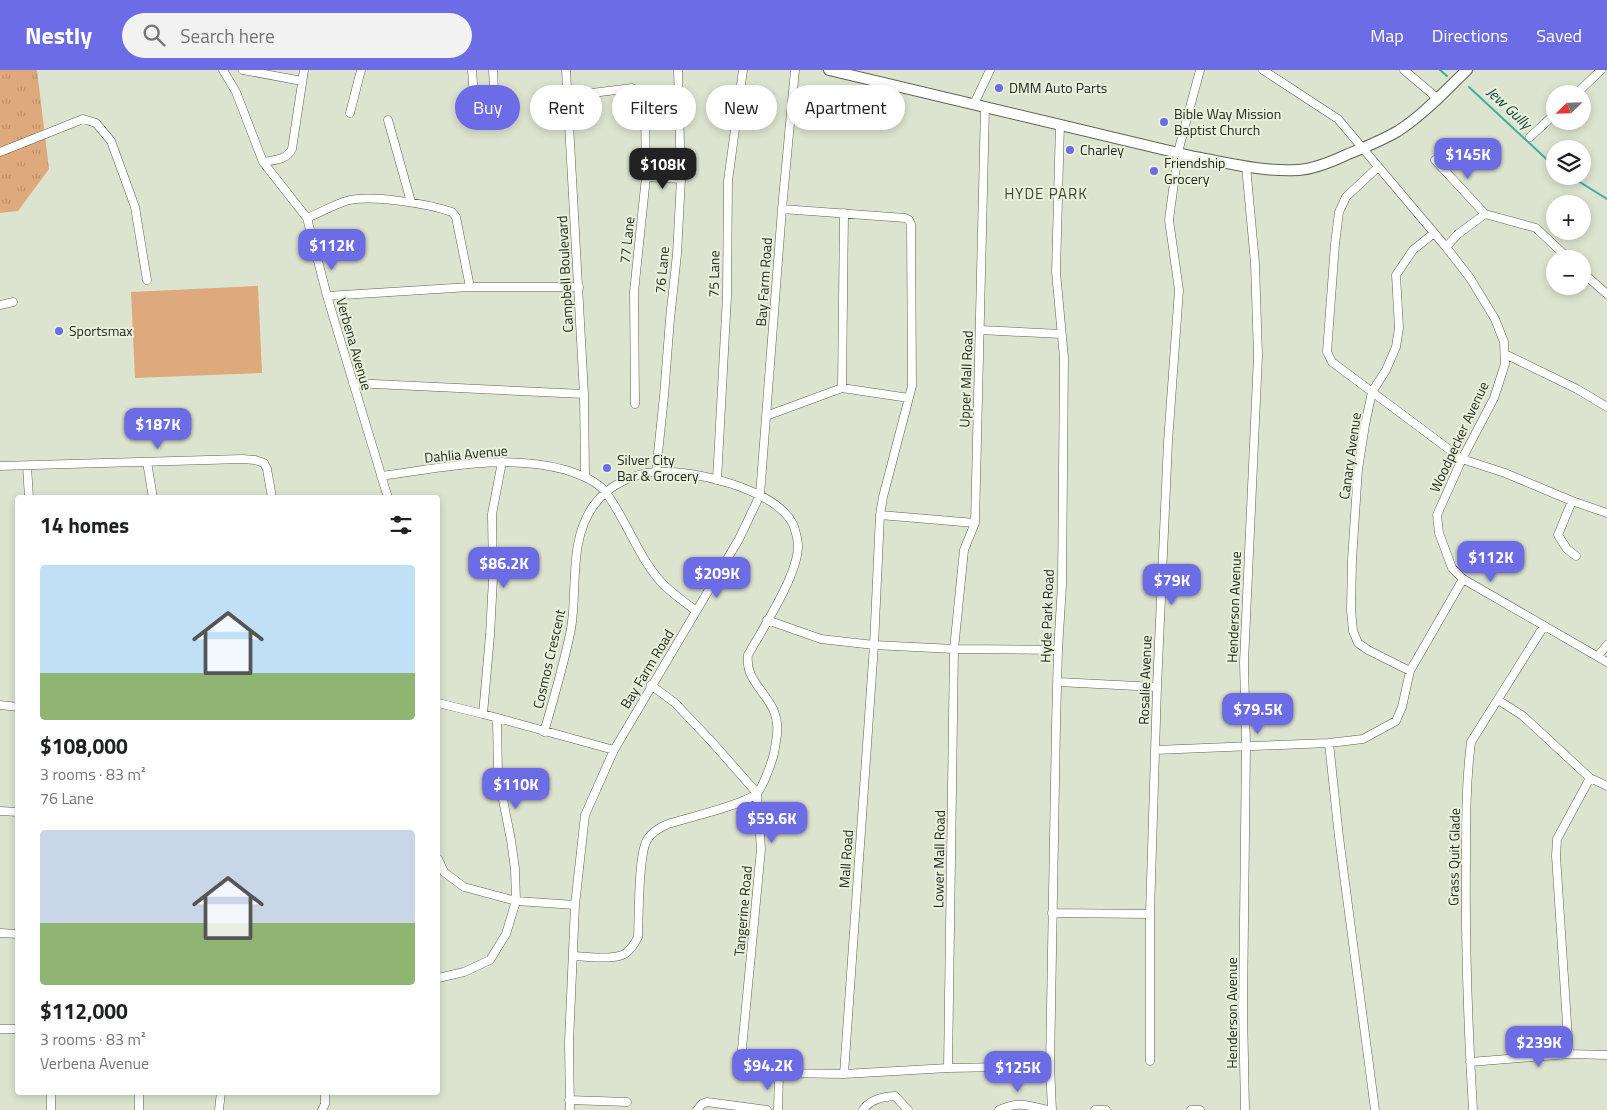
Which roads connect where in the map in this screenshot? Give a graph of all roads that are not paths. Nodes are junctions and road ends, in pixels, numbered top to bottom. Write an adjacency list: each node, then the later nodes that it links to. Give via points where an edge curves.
1 (223, 70): 38 (street, Verbena Avenue, via 236,92)
2 (243, 70): 19 (street)
3 (304, 70): 19 (street)
4 (361, 70): 28 (street)
5 (472, 70): 20 (street)
6 (493, 70): 21 (street)
7 (566, 70): 22 (street, Campbell Boulevard)
8 (678, 70): 42 (street, 76 Lane)
9 (743, 70): 78 (street, 75 Lane, via 728,181 727,296)
10 (795, 70): 44 (street, Bay Farm Road)
11 (829, 70): 18 (main road)
12 (990, 70): 26 (street)
13 (1200, 70): 36 (street, Rosalie Avenue)
14 (1263, 70): 34 (street, Woodpecker Avenue, via 1338,119)
15 (1404, 70): 25 (street)
16 (1467, 70): 25 (main road)
17 (1601, 70): 23 (street)
18 (860, 74): 26 (main road)
19 (302, 82): 38 (street, via 292,149 284,158)
20 (473, 85)
21 (494, 85)
22 (567, 85)
23 (1585, 85)
24 (602, 92): 41 (street, 77 Lane, via 632,88 642,96)
25 (1438, 98): 34 (main road, via 1397,131)
26 (974, 104): 27 (main road)
27 (985, 106): 31 (main road); 59 (street, Upper Mall Road)
28 (350, 113)
29 (388, 120): 43 (street)
30 (1546, 122): 33 (street)
31 (1060, 124): 36 (main road); 60 (street, Hyde Park Road, via 1056,272)
32 (570, 130): 54 (street, Campbell Boulevard)
33 (1530, 137)
34 (1362, 149): 39 (main road, via 1302,170); 40 (street, Woodpecker Avenue)
35 (0, 152): 51 (street, via 83,119 96,123 111,141 135,208)
36 (1178, 152): 39 (main road); 103 (street, Rosalie Avenue, via 1169,220 1179,290 1168,442)
37 (1435, 160): 46 (street)
38 (263, 162): 47 (street, Verbena Avenue)
39 (1246, 166): 112 (street, Henderson Avenue, via 1258,356 1244,662)
40 (1378, 167): 48 (street, Woodpecker Avenue); 64 (street, via 1346,197 1339,212 1327,352 1332,362)
41 (646, 178): 42 (street); 67 (street, 77 Lane, via 634,292)
42 (681, 179): 75 (street, 76 Lane)
43 (411, 202): 47 (street, via 359,198); 53 (street, via 452,212 456,217)
44 (782, 210): 45 (street); 69 (street, Bay Farm Road)
45 (844, 213): 63 (street); 66 (street, Mall Road, via 909,220 912,386)
46 (1485, 214): 49 (street); 50 (street, via 1536,228)
47 (307, 218): 56 (street, Verbena Avenue)
48 (1434, 233): 49 (street, Woodpecker Avenue); 64 (street, Canary Avenue, via 1413,250 1396,275 1399,328 1396,347)
49 (1446, 247): 61 (street, Woodpecker Avenue, via 1495,319)
50 (1559, 250)
51 (147, 280)
52 (1591, 280): 55 (street)
53 (470, 287): 54 (street); 56 (street)
54 (578, 288): 65 (street, Campbell Boulevard)
55 (1607, 294)
56 (327, 296): 62 (street, Verbena Avenue)
57 (13, 302): 58 (street)
58 (0, 305)
59 (980, 330): 60 (street); 88 (street, Upper Mall Road)
60 (1061, 334): 97 (street, Hyde Park Road, via 1064,358 1062,585)
61 (1505, 354): 68 (street); 70 (street, Woodpecker Avenue, via 1494,398)
62 (353, 383): 65 (street); 76 (street, Verbena Avenue)
63 (842, 388): 66 (street); 69 (street)
64 (1372, 392): 70 (street); 100 (street, Canary Avenue, via 1358,469 1351,610 1353,631 1358,643)
65 (584, 394): 77 (street, Campbell Boulevard)
66 (909, 398): 87 (street, Mall Road)
67 (635, 404)
68 (1607, 407)
69 (766, 416): 84 (street, Bay Farm Road)
70 (1462, 459): 85 (street); 90 (street, Woodpecker Avenue, via 1436,515 1452,568)
71 (147, 462): 74 (street); 81 (street); 82 (street, via 255,460 267,468)
72 (502, 462): 76 (street, Dahlia Avenue); 77 (street, Dahlia Avenue, via 549,466); 108 (street, via 492,514 493,578)
73 (0, 466): 74 (street)
74 (27, 466): 80 (street)
75 (656, 472): 78 (street, Cosmos Crescent); 79 (street, Cosmos Crescent, via 626,480)
76 (381, 476): 83 (street, Verbena Avenue)
77 (585, 476): 79 (street, Dahlia Avenue)
78 (717, 480): 84 (street, Cosmos Crescent)
79 (606, 492): 91 (street, Dahlia Avenue, via 662,583); 110 (street, Cosmos Crescent, via 593,506 579,537 571,629)
80 (29, 495)
81 (152, 495)
82 (272, 495)
83 (387, 495)
84 (760, 495): 91 (street, Bay Farm Road, via 739,540); 92 (street, Cosmos Crescent, via 780,509 793,524 798,545 794,571)
85 (1572, 501): 86 (street); 89 (street, via 1558,535)
86 (1607, 513)
87 (880, 515): 88 (street); 94 (street, Mall Road)
88 (975, 523): 96 (street, Upper Mall Road, via 964,550)
89 (1576, 556)
90 (1463, 579): 93 (street, Woodpecker Avenue); 100 (street)
91 (696, 611): 102 (street, Bay Farm Road)
92 (767, 620): 94 (street, via 821,638); 117 (street, Cosmos Crescent, via 748,655 747,664 778,724 772,761)
93 (1544, 626): 98 (street, Woodpecker Avenue); 104 (street, Grass Quit Glade)
94 (874, 645): 96 (street); 138 (street, Mall Road)
95 (1607, 646): 98 (street)
96 (954, 649): 97 (street); 136 (street, Lower Mall Road)
97 (1058, 650): 101 (street, Hyde Park Road)
98 (1598, 656): 99 (street, Woodpecker Avenue)
99 (1607, 662)
100 (1410, 671): 111 (street, via 1396,721 1363,739)
101 (1058, 682): 103 (street); 123 (street, Hyde Park Road)
102 (651, 685): 113 (street, Bay Farm Road); 117 (street, via 674,703)
103 (1157, 687): 114 (street, Rosalie Avenue)
104 (1498, 700): 115 (street, via 1523,716); 134 (street, Grass Quit Glade, via 1471,742 1468,761 1465,893)
105 (440, 703): 108 (street)
106 (0, 705): 107 (street)
107 (15, 707)
108 (483, 714): 109 (street)
109 (497, 718): 110 (street); 121 (street, via 498,775 511,840)
110 (544, 732): 113 (street)
111 (1330, 742): 112 (street); 163 (street)
112 (1246, 746): 114 (street); 162 (street, Henderson Avenue)
113 (614, 750): 122 (street, Bay Farm Road, via 585,814)
114 (1155, 750): 124 (street, Rosalie Avenue)
115 (1590, 778): 116 (street); 131 (street, via 1557,839)
116 (1607, 786)
117 (758, 793): 127 (street, via 659,829 647,840 642,858 638,937 634,945 616,957); 137 (street, Tangerine Road, via 762,849 741,1059)
118 (0, 811): 119 (street)
119 (15, 812)
120 (440, 863): 121 (street, via 444,872 464,887)
121 (516, 901): 122 (street); 128 (street, via 506,934 490,960 464,972)
122 (575, 905): 127 (street, Bay Farm Road)
123 (1052, 913): 124 (street); 135 (street, Hyde Park Road)
124 (1150, 914): 133 (street, Rosalie Avenue)
125 (0, 933): 126 (street)
126 (15, 934)
127 (573, 956): 143 (street, Bay Farm Road)
128 (440, 978)
129 (0, 1029): 130 (street)
130 (15, 1029)
131 (1569, 1054): 132 (street); 134 (street)
132 (1607, 1054)
133 (1150, 1061)
134 (1470, 1062): 164 (street, Grass Quit Glade)
135 (1050, 1066): 136 (street); 157 (street, Hyde Park Road)
136 (948, 1068): 138 (street)
137 (780, 1073): 138 (street); 152 (street)
138 (844, 1074)
139 (51, 1095): 145 (street)
140 (139, 1095): 146 (street)
141 (221, 1095): 147 (street)
142 (325, 1095): 148 (street)
143 (570, 1100): 144 (street); 149 (street, Bay Farm Road)
144 (627, 1102)
145 (51, 1110)
146 (138, 1110)
147 (219, 1110)
148 (322, 1110)
149 (570, 1110)
150 (697, 1110): 151 (street, via 707,1102)
151 (767, 1110)
152 (778, 1110)
153 (863, 1110): 154 (street, via 867,1104 895,1096)
154 (908, 1110)
155 (999, 1110): 156 (street, via 1013,1104 1024,1104)
156 (1047, 1110)
157 (1052, 1110)
158 (1095, 1110): 159 (street)
159 (1106, 1110)
160 (1191, 1110): 161 (street)
161 (1200, 1110)
162 (1245, 1110)
163 (1375, 1110)
164 (1473, 1110)

